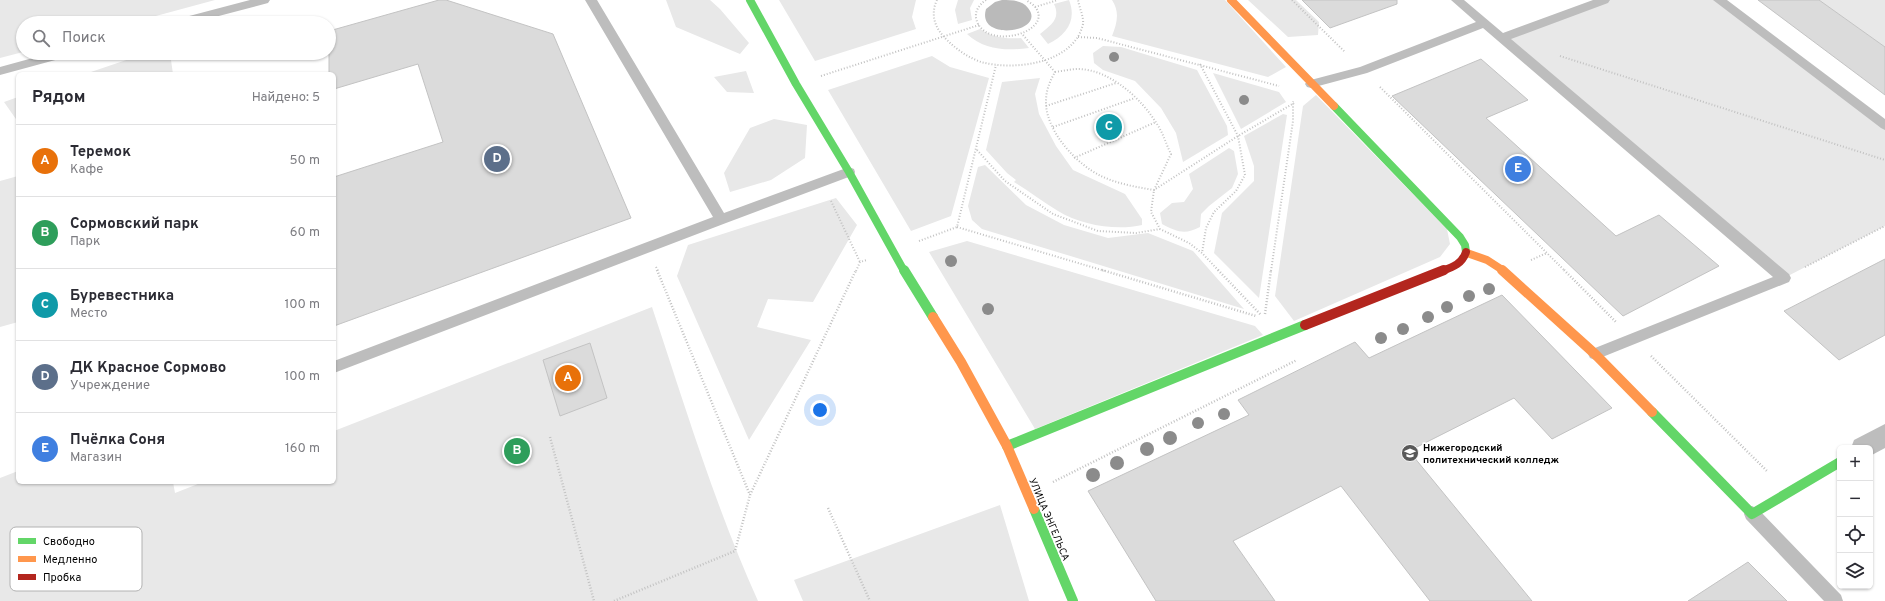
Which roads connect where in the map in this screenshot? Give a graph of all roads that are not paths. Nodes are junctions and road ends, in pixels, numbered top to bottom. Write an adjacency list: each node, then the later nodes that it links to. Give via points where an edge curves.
1 (264, 0): 8 (lane)
2 (591, 0): 16 (lane)
3 (750, 0): 15 (street, УЛИЦА ЭНГЕЛЬСА, via 796,84)
4 (1231, 0): 13 (street)
5 (1457, 0): 9 (lane)
6 (1604, 0): 10 (lane)
7 (1719, 0): 14 (lane)
8 (204, 16)
9 (1485, 22): 10 (lane); 13 (lane, via 1363,70)
10 (1502, 38): 18 (lane, via 1784,278)
11 (40, 60): 12 (lane)
12 (0, 71)
13 (1311, 84): 17 (street, via 1460,237)
14 (1885, 125)
15 (849, 172): 16 (lane); 22 (street, УЛИЦА ЭНГЕЛЬСА, via 892,251 961,362)
16 (722, 219): 19 (lane)
17 (1466, 253): 18 (street, via 1487,260 1505,272); 22 (street, via 1464,260 1457,265)
18 (1595, 354): 24 (street)
19 (336, 366)
20 (1885, 435): 21 (street)
21 (1868, 445)
22 (1007, 446): 25 (street, УЛИЦА ЭНГЕЛЬСА)
23 (1837, 464): 24 (street)
24 (1752, 514): 26 (lane)
25 (1073, 601)
26 (1835, 601)

